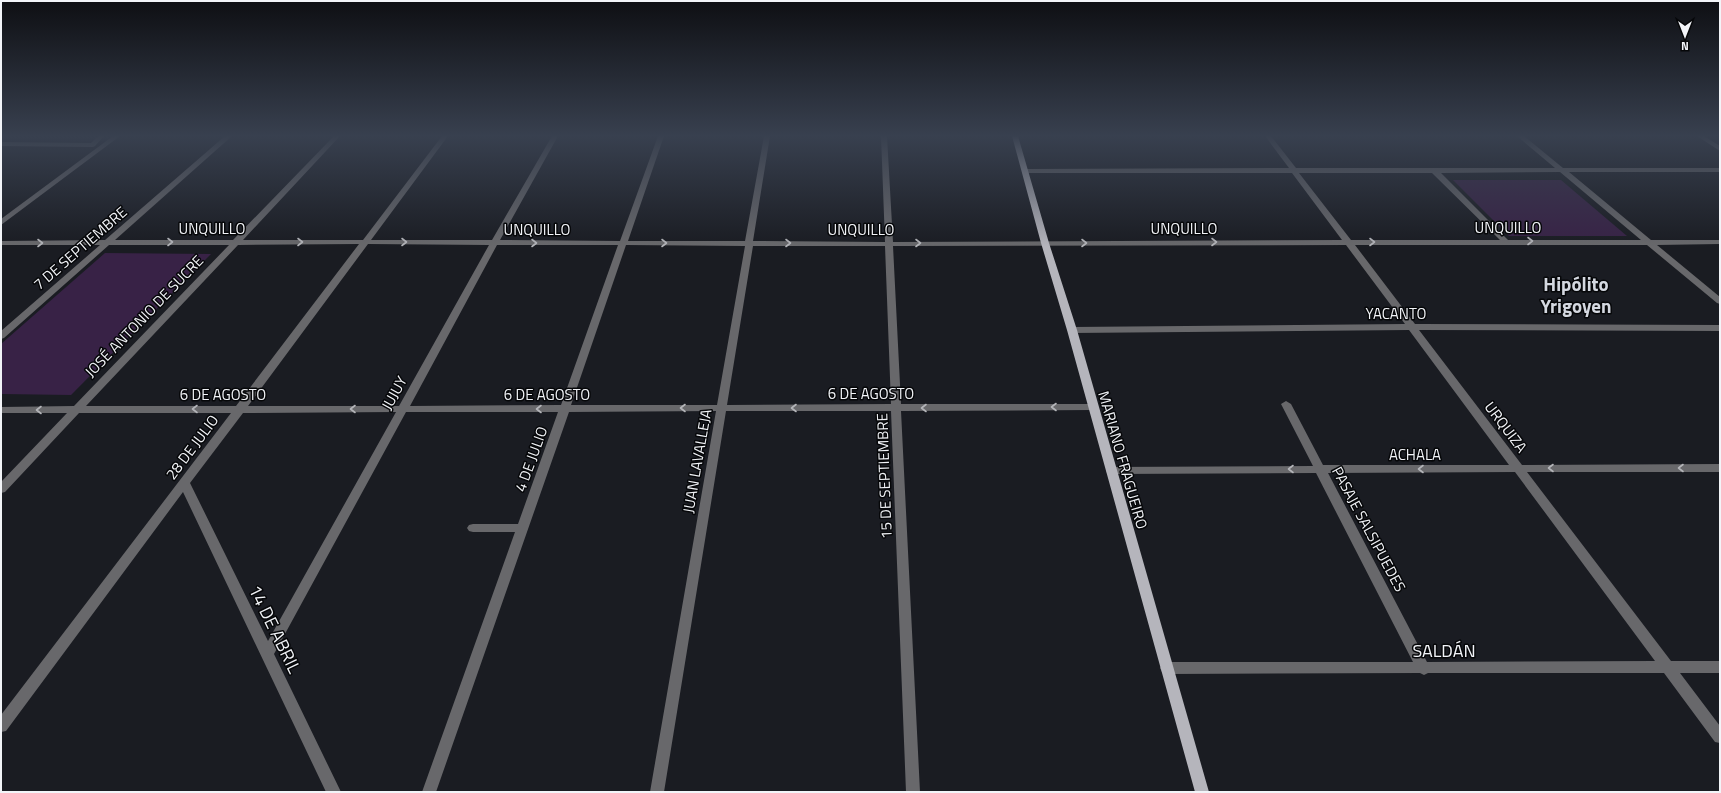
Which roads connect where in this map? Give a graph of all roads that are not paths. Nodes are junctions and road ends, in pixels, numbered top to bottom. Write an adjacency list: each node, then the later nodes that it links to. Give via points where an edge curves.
1 (69, 173): 13 (street)
2 (186, 173): 15 (street, 7 DE SEPTIEMBRE)
3 (301, 173): 16 (street, JOSÉ ANTONIO DE SUCRE)
4 (416, 173): 17 (street, 28 DE JULIO)
5 (533, 173): 22 (street, JUJUY)
6 (649, 173): 25 (street, 4 DE JULIO)
7 (761, 173): 23 (street, JUAN LAVALLEJA)
8 (886, 173): 26 (street, 15 DE SEPTIEMBRE)
9 (1027, 173): 24 (main road, MARIANO FRAGUEIRO)
10 (1296, 173): 18 (street, URQUIZA)
11 (1437, 173): 14 (street)
12 (1568, 173): 19 (street)
13 (1, 223)
14 (1505, 241): 18 (street, UNQUILLO, one-way to 14); 19 (street, UNQUILLO, one-way to 19)
15 (107, 242): 16 (street, UNQUILLO, one-way to 16); 21 (street, UNQUILLO, one-way to 15); 31 (street, 7 DE SEPTIEMBRE)
16 (236, 242): 17 (street, UNQUILLO, one-way to 17); 40 (street, JOSÉ ANTONIO DE SUCRE)
17 (365, 242): 22 (street, UNQUILLO, one-way to 22); 36 (street, 28 DE JULIO)
18 (1348, 242): 24 (street, UNQUILLO, one-way to 18); 28 (street, URQUIZA)
19 (1648, 242): 20 (street, UNQUILLO); 27 (street)
20 (1720, 242)
21 (1, 243)
22 (494, 243): 25 (street, UNQUILLO, one-way to 25); 37 (street, JUJUY)
23 (749, 243): 25 (street, UNQUILLO, one-way to 23); 26 (street, UNQUILLO, one-way to 26); 34 (street, JUAN LAVALLEJA)
24 (1045, 243): 26 (street, UNQUILLO, one-way to 24); 30 (main road, MARIANO FRAGUEIRO)
25 (624, 244): 38 (street, 4 DE JULIO)
26 (890, 244): 35 (street, 15 DE SEPTIEMBRE)
27 (1720, 301)
28 (1413, 327): 29 (street, YACANTO); 30 (street, YACANTO); 41 (street, URQUIZA)
29 (1720, 328)
30 (1072, 330): 33 (main road, MARIANO FRAGUEIRO)
31 (1, 336)
32 (1286, 404): 43 (street, PASAJE SALSIPUEDES)
33 (1093, 407): 35 (street, 6 DE AGOSTO, one-way to 35); 44 (main road, MARIANO FRAGUEIRO)
34 (722, 408): 35 (street, 6 DE AGOSTO, one-way to 34); 38 (street, 6 DE AGOSTO, one-way to 38); 58 (street, JUAN LAVALLEJA)
35 (896, 408): 59 (street, 15 DE SEPTIEMBRE)
36 (239, 409): 37 (street, 6 DE AGOSTO, one-way to 36); 40 (street, 6 DE AGOSTO, one-way to 40); 45 (street, 28 DE JULIO)
37 (402, 409): 38 (street, 6 DE AGOSTO, one-way to 37); 49 (street, JUJUY)
38 (565, 409): 48 (street, 4 DE JULIO)
39 (1, 410): 40 (street, 6 DE AGOSTO, one-way to 39)
40 (76, 410): 46 (street, JOSÉ ANTONIO DE SUCRE)
41 (1518, 468): 42 (street, ACHALA, one-way to 41); 43 (street, ACHALA, one-way to 43); 52 (street, URQUIZA)
42 (1720, 468)
43 (1320, 469): 44 (street, ACHALA, one-way to 44); 53 (street, PASAJE SALSIPUEDES)
44 (1111, 470): 51 (main road, MARIANO FRAGUEIRO)
45 (184, 482): 49 (street, 14 DE ABRIL); 54 (street, 28 DE JULIO)
46 (1, 489)
47 (473, 528): 48 (street)
48 (522, 528): 57 (street, 4 DE JULIO)
49 (267, 655): 56 (street, 14 DE ABRIL)
50 (1720, 667): 52 (street, SALDÁN)
51 (1167, 668): 53 (street, SALDÁN); 60 (main road, MARIANO FRAGUEIRO)
52 (1668, 668): 53 (street, SALDÁN); 55 (street, URQUIZA)
53 (1424, 669)
54 (1, 726)
55 (1720, 737)
56 (334, 792)
57 (429, 792)
58 (657, 792)
59 (913, 792)
60 (1202, 792)

